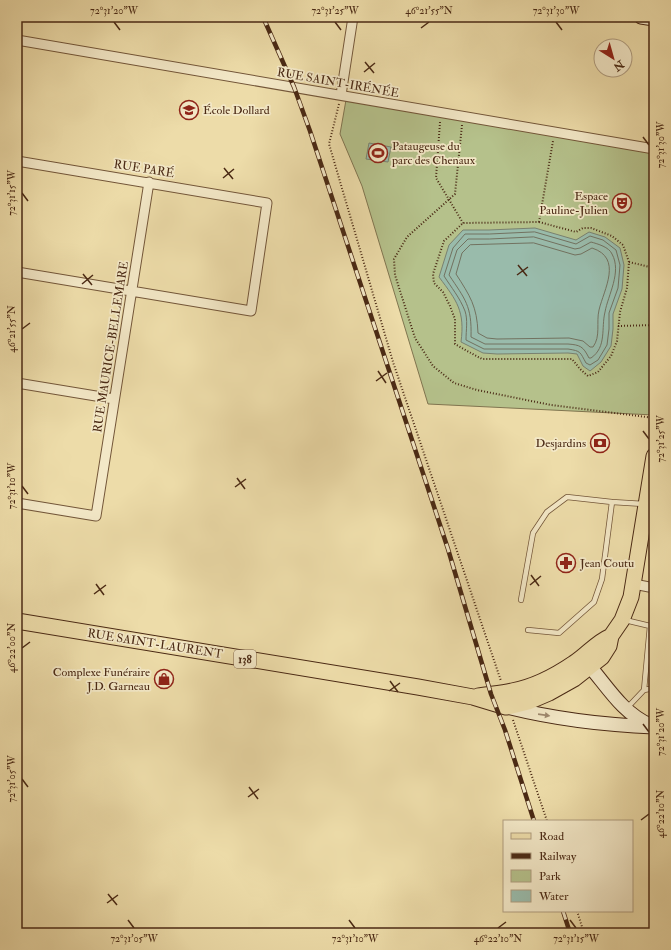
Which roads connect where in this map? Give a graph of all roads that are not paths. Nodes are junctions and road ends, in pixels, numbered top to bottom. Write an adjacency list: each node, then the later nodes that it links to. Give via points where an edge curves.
1 (353, 17): 5 (street)
2 (641, 17): 3 (street)
3 (654, 19)
4 (17, 40): 5 (street, RUE SAINT-IRÉNÉE)
5 (341, 95): 6 (street, RUE SAINT-IRÉNÉE)
6 (654, 149)
7 (17, 161): 8 (street, RUE PARÉ)
8 (149, 182): 10 (street, RUE MAURICE-BELLEMARE); 10 (street, RUE PARÉ, via 267,203 251,311)
9 (17, 272): 10 (street)
10 (132, 291): 12 (street, RUE MAURICE-BELLEMARE)
11 (17, 383): 12 (street)
12 (114, 399): 16 (street, RUE MAURICE-BELLEMARE, via 96,516)
13 (654, 458): 14 (main road)
14 (649, 495): 15 (lane); 17 (main road)
15 (612, 502): 19 (lane, via 566,497 547,512 533,532); 23 (lane, via 602,579 594,602 559,633)
16 (17, 503)
17 (634, 584): 18 (street); 20 (main road)
18 (654, 588)
19 (521, 600)
20 (622, 620): 22 (lane); 27 (main road, via 611,636 597,643)
21 (17, 621): 30 (main road, RUE SAINT-LAURENT / 138)
22 (652, 625): 24 (lane)
23 (528, 630)
24 (651, 637): 25 (lane)
25 (647, 658): 26 (lane); 29 (lane)
26 (654, 659)
27 (586, 662): 30 (main road, via 521,689); 31 (street)
28 (654, 688): 29 (lane)
29 (644, 690): 31 (lane)
30 (506, 702): 32 (street, one-way to 32, via 537,714 617,725)
31 (626, 709): 32 (street)
32 (654, 726)

